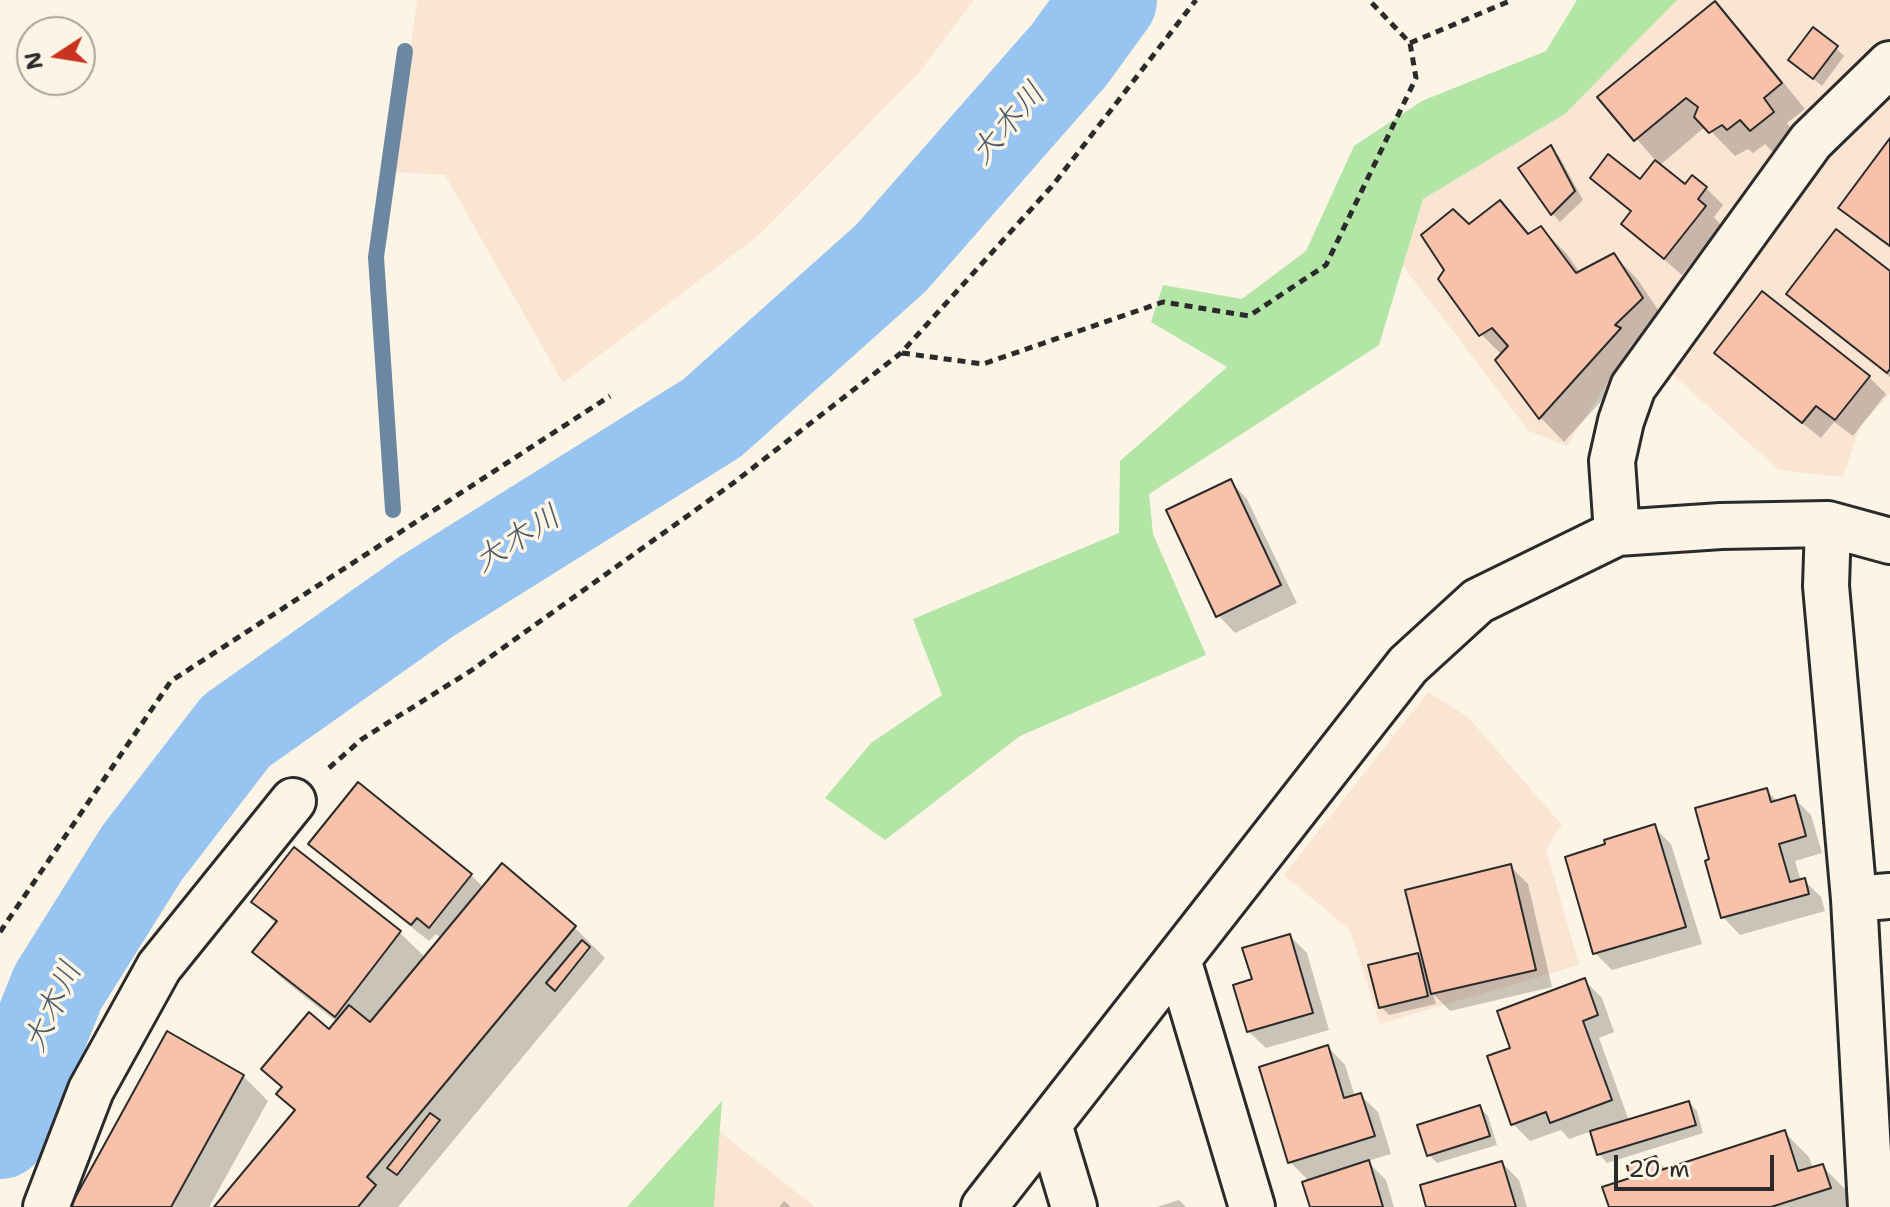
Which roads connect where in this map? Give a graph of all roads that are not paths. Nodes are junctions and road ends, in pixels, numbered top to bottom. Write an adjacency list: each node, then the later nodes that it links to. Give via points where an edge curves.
1 (1890, 64): 3 (street, via 1811,141 1633,387 1612,461)
2 (1828, 524): 3 (street); 4 (street); 6 (street, via 1826,586)
3 (1617, 533): 7 (street, via 1478,601 1408,665)
4 (1890, 541)
5 (293, 801): 9 (street, via 159,967 91,1090)
6 (1872, 897): 13 (street)
7 (1178, 959): 8 (street); 12 (street)
8 (1049, 1124): 10 (street); 11 (street)
9 (46, 1207)
10 (984, 1207)
11 (1074, 1207)
12 (1252, 1207)
13 (1871, 1207)

